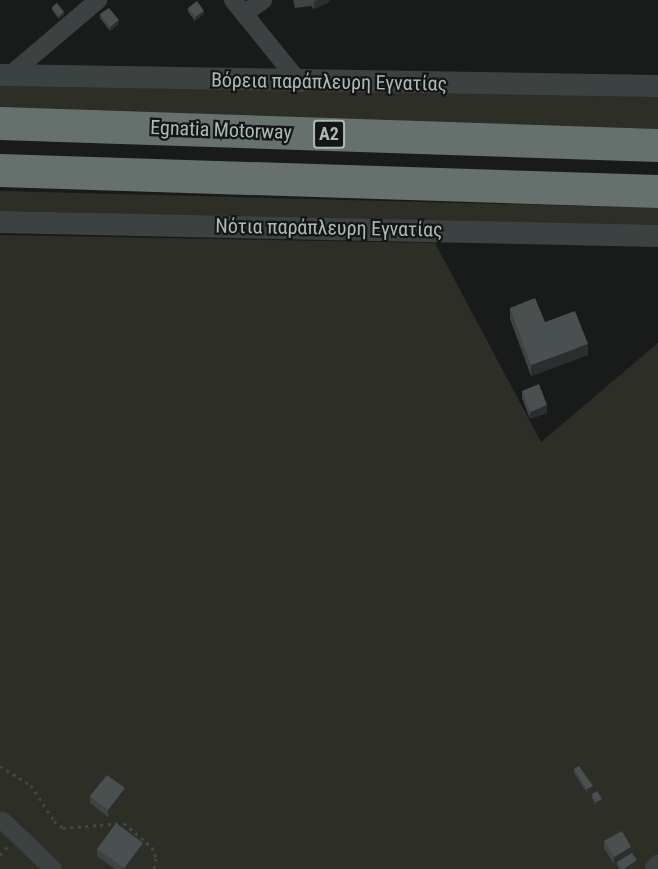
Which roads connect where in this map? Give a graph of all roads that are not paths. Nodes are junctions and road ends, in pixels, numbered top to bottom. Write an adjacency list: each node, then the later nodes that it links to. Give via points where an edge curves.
1 (98, 0): 4 (street)
2 (263, 0): 3 (street)
3 (239, 7): 5 (street)
4 (5, 75): 5 (street, Βόρεια παράπλευρη Εγνατίας)
5 (300, 82): 6 (street, Βόρεια παράπλευρη Εγνατίας)
6 (658, 86)
7 (0, 123): 8 (highway, Egnatia Motorway / Α2)
8 (658, 145)
9 (0, 170): 10 (highway)
10 (658, 191)
11 (0, 222): 12 (street, Νότια παράπλευρη Εγνατίας)
12 (658, 236)
13 (3, 821): 14 (street)
14 (53, 869)

